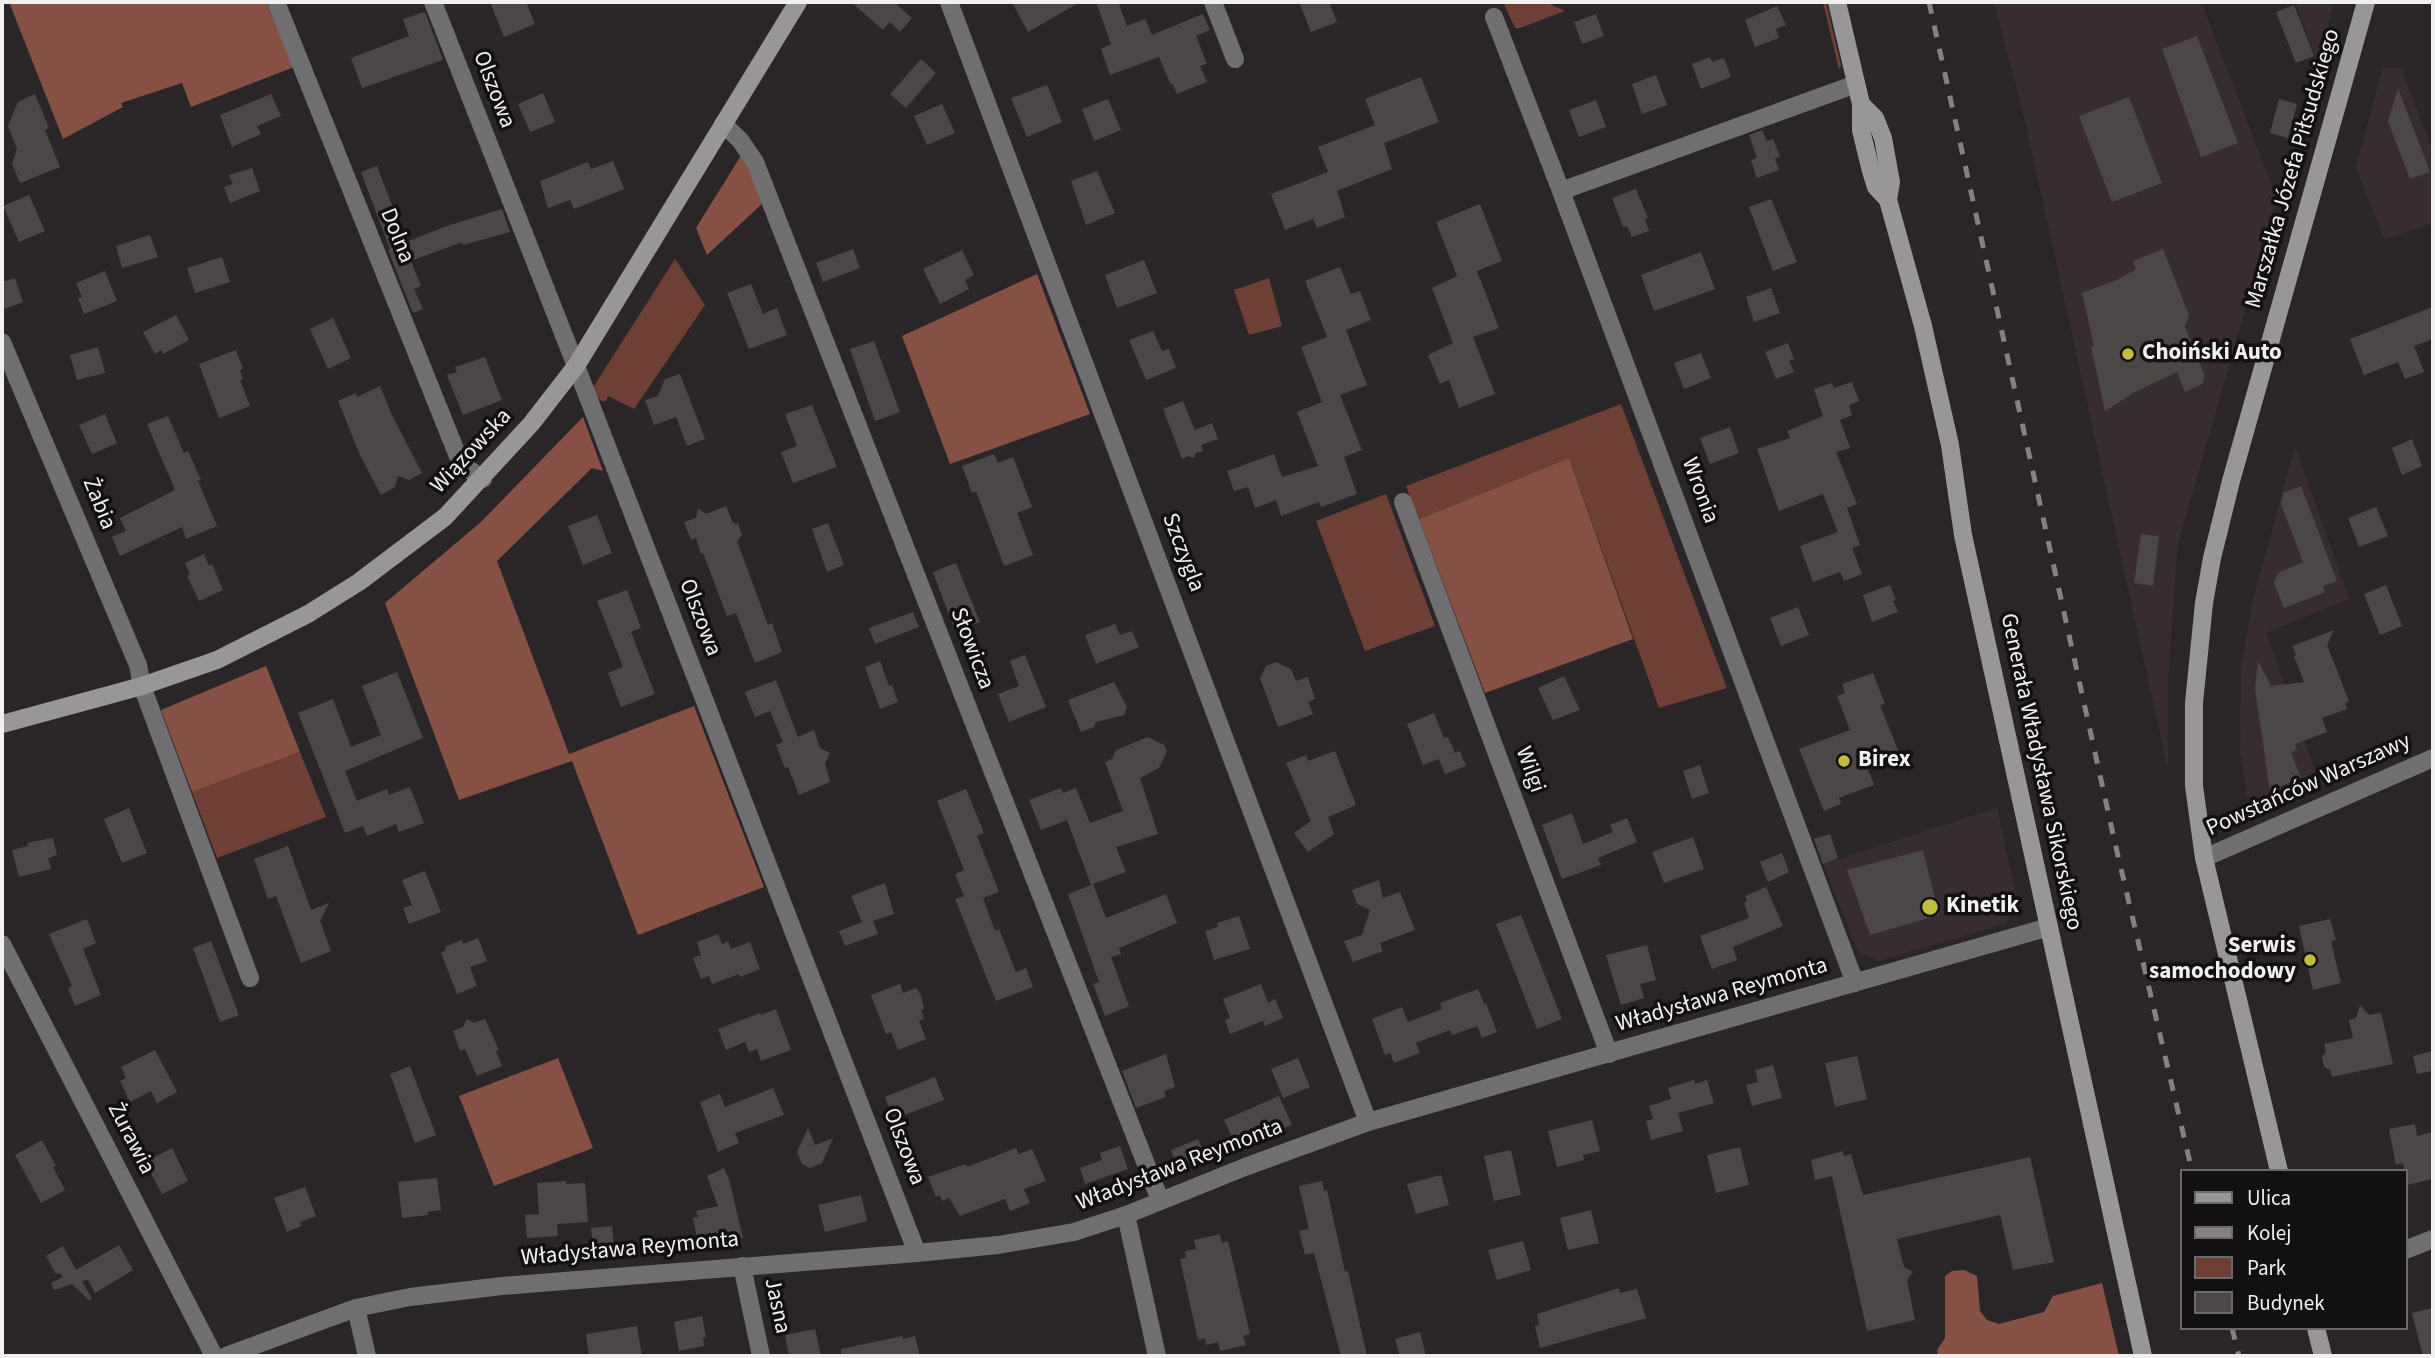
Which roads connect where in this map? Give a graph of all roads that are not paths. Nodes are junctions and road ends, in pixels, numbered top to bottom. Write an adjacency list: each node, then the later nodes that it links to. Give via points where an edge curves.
1 (276, 2): 15 (street, Dolna, via 461,464)
2 (433, 2): 14 (street, Olszowa)
3 (798, 2): 11 (main road, Wiązowska)
4 (949, 2): 26 (street, Szczygla)
5 (1213, 2): 9 (street)
6 (1837, 2): 10 (main road, Generała Władysława Sikorskiego)
7 (2366, 2): 20 (main road, Marszałka Józefa Piłsudskiego, via 2212,558 2200,643 2193,754)
8 (1494, 17): 12 (street, Wronia)
9 (1235, 60)
10 (1856, 84): 12 (street); 21 (main road, Generała Władysława Sikorskiego, via 1871,171 1876,187 1888,200 1928,348 1950,445 1963,535)
11 (723, 124): 14 (main road, Wiązowska); 28 (street, Słowicza, via 755,162)
12 (1561, 191): 24 (street, Wronia)
13 (2, 342): 17 (street, Żabia, via 138,665)
14 (576, 366): 15 (main road, Wiązowska); 32 (street, Olszowa)
15 (482, 479): 17 (main road, Wiązowska, via 407,547 308,614 217,660)
16 (1403, 502): 25 (street, Wilgi)
17 (142, 687): 18 (main road, Wiązowska); 23 (street, Żabia)
18 (2, 724)
19 (2433, 758): 20 (street, Powstańców Warszawy)
20 (2204, 858): 27 (main road, Marszałka Józefa Piłsudskiego)
21 (2049, 927): 24 (street, Władysława Reymonta); 41 (main road, Generała Władysława Sikorskiego)
22 (2, 944): 36 (street, Żurawia)
23 (250, 978)
24 (1855, 983): 25 (street, Władysława Reymonta)
25 (1609, 1054): 26 (street, Władysława Reymonta)
26 (1368, 1122): 28 (street, Władysława Reymonta)
27 (2279, 1169)
28 (1160, 1200): 29 (street, Władysława Reymonta)
29 (1126, 1215): 32 (street, Władysława Reymonta, via 1074,1233); 40 (street)
30 (2433, 1239): 31 (street)
31 (2407, 1249)
32 (917, 1253): 33 (street, Władysława Reymonta)
33 (742, 1266): 34 (street, Władysława Reymonta, via 502,1286); 39 (street, Jasna)
34 (356, 1308): 37 (street, Władysława Reymonta); 38 (street)
35 (2316, 1330): 42 (main road)
36 (214, 1356)
37 (226, 1356)
38 (367, 1356)
39 (761, 1356)
40 (1157, 1356)
41 (2143, 1356)
42 (2323, 1356)

